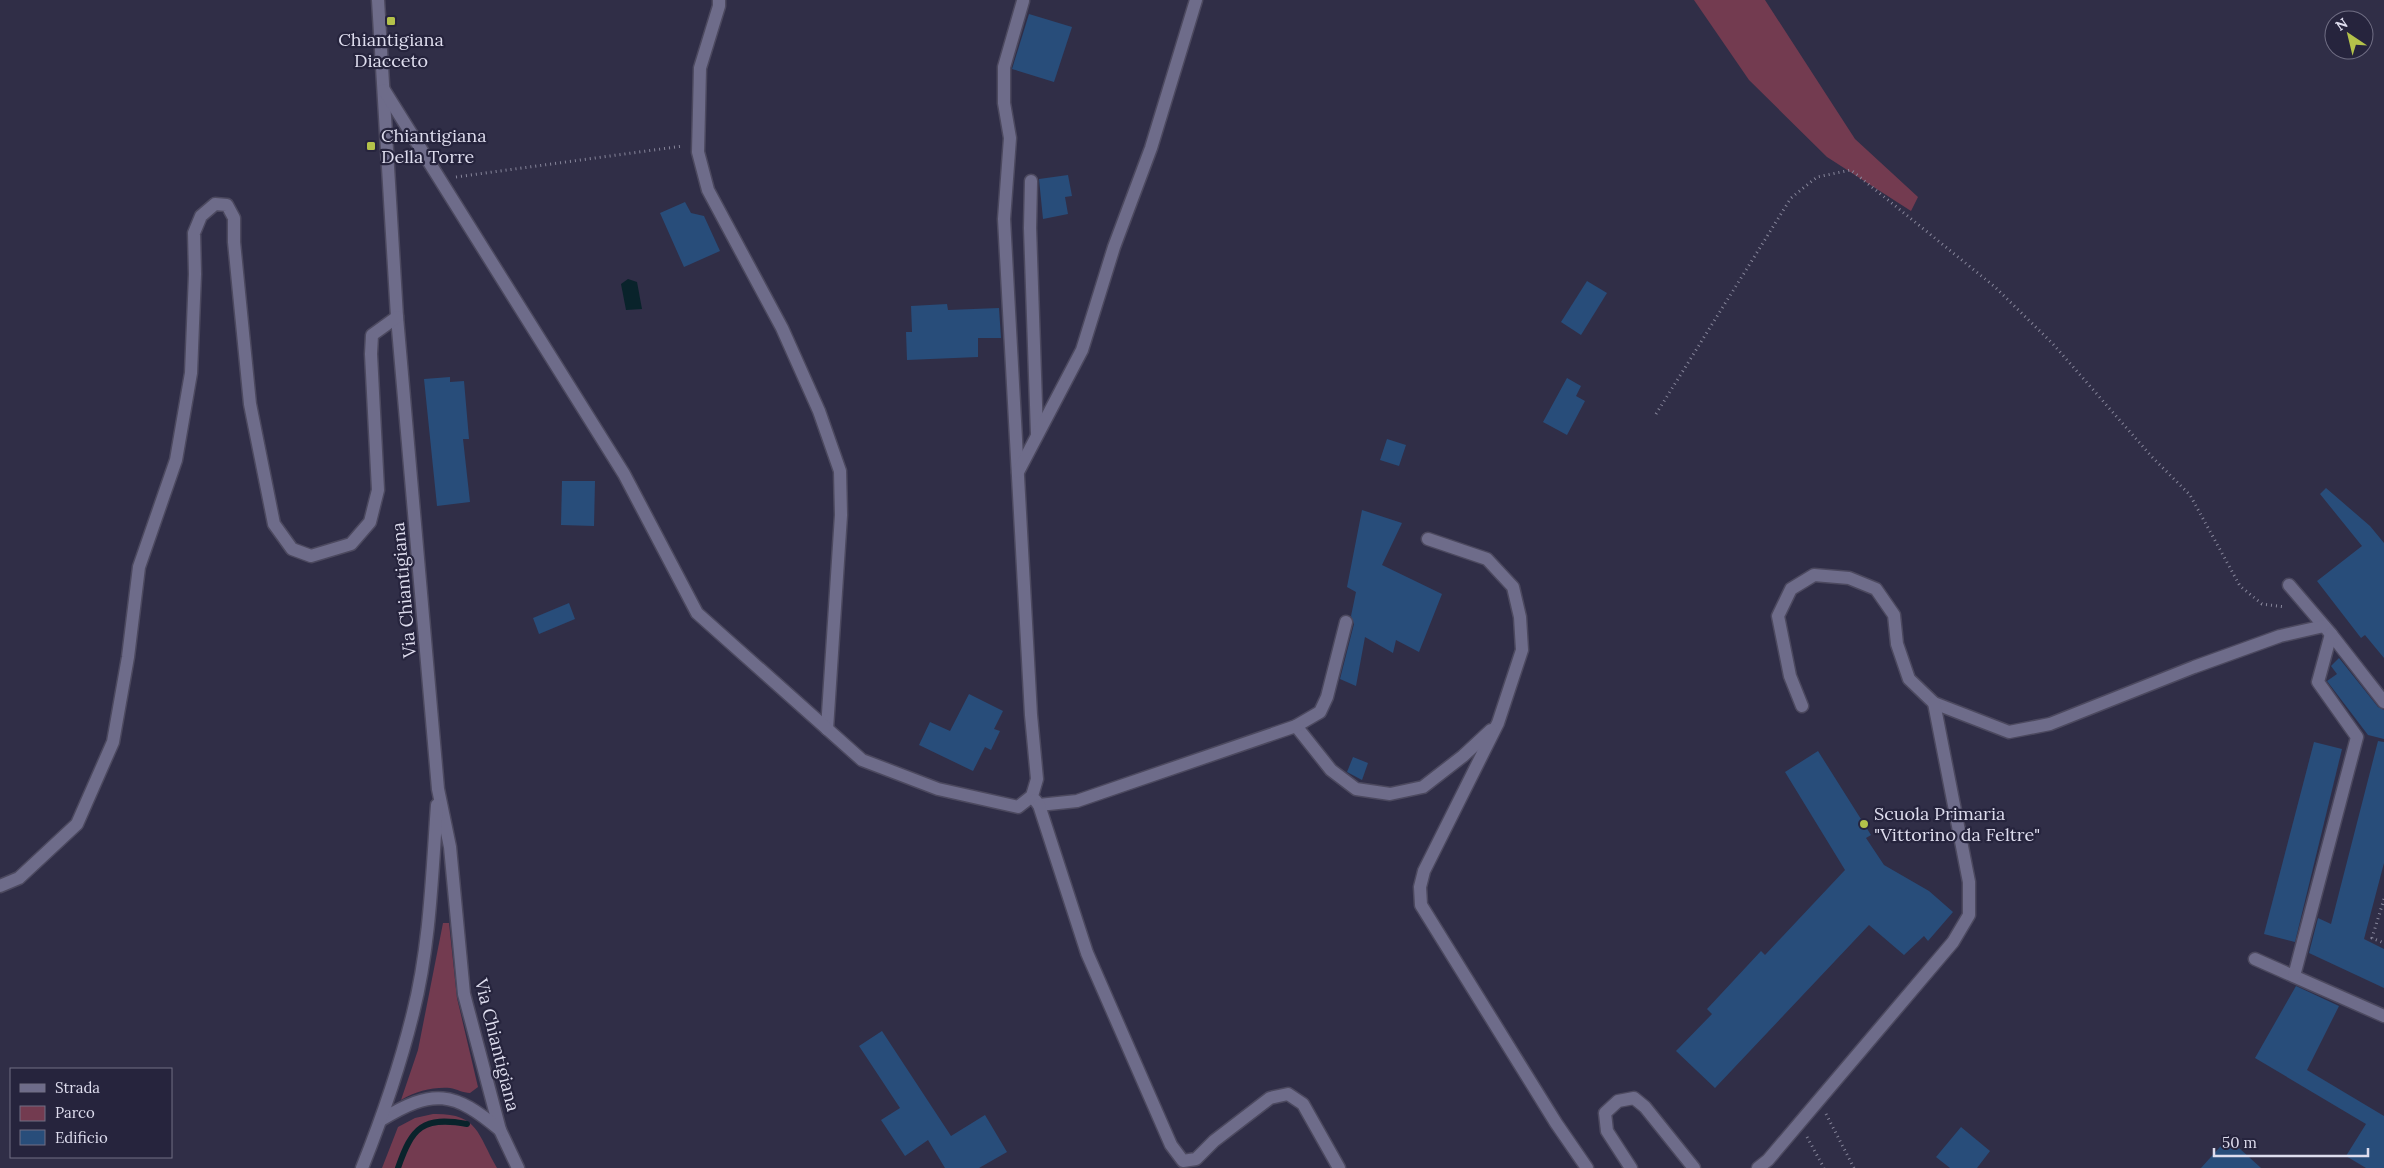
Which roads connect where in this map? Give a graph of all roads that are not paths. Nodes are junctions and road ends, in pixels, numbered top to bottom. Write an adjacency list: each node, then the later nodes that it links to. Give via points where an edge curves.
1 (378, 0): 5 (street, Via Chiantigiana)
2 (719, 0): 19 (street, via 720,6 700,68 698,152 708,190 782,328 819,411 840,471 841,515)
3 (1196, 0): 8 (street, via 1151,148 1114,247 1082,350)
4 (1023, 1): 9 (street, via 1004,67 1004,103 1010,138 1004,219)
5 (384, 90): 7 (street, Via Chiantigiana); 19 (street, via 624,474 697,613)
6 (1031, 181): 8 (street)
7 (397, 317): 20 (street, Via Chiantigiana); 22 (street, via 372,336 378,490 370,522 351,544 311,556 292,549 274,524 250,404 234,218 227,205 215,204 201,216 194,233 191,373 176,460 140,567 114,742 77,824 19,878)
8 (1037, 436): 9 (street)
9 (1018, 472): 21 (street, via 1037,779)
10 (1428, 539): 17 (street, via 1487,559 1513,587 1520,617 1522,650)
11 (2289, 585): 13 (street)
12 (1346, 622): 18 (street, via 1327,697 1320,712)
13 (2328, 630): 14 (street); 15 (street, via 2280,636 2050,724 2009,732); 24 (street, via 2318,682 2357,737)
14 (2384, 702)
15 (1934, 703): 16 (street, via 1910,679 1897,644 1894,615 1876,589 1849,578 1814,575 1791,589 1778,616 1790,676); 35 (street, via 1969,882 1969,915 1953,942)
16 (1802, 706)
17 (1498, 723): 18 (street, via 1423,787 1390,794 1356,789 1331,770); 32 (street, via 1424,871 1420,887 1421,905)
18 (1296, 726): 21 (street, via 1077,801)
19 (827, 729): 21 (street, via 862,760 938,789 1018,807)
20 (438, 789): 26 (street, via 427,934 414,1012); 27 (street, Via Chiantigiana, via 450,847 464,994)
21 (1035, 801): 28 (street, via 1087,953)
22 (0, 886)
23 (2255, 959): 24 (street)
24 (2294, 976): 25 (street)
25 (2384, 1016)
26 (381, 1120): 27 (street, via 412,1104 437,1098 451,1099 473,1108); 29 (street)
27 (500, 1130): 30 (street, Via Chiantigiana)
28 (1180, 1164): 31 (street, via 1196,1159 1270,1098 1288,1094 1303,1104)
29 (362, 1168)
30 (518, 1168)
31 (1339, 1168)
32 (1587, 1168)
33 (1631, 1168): 34 (street, via 1607,1131 1605,1113 1618,1101 1634,1098)
34 (1694, 1168)
35 (1758, 1168)

